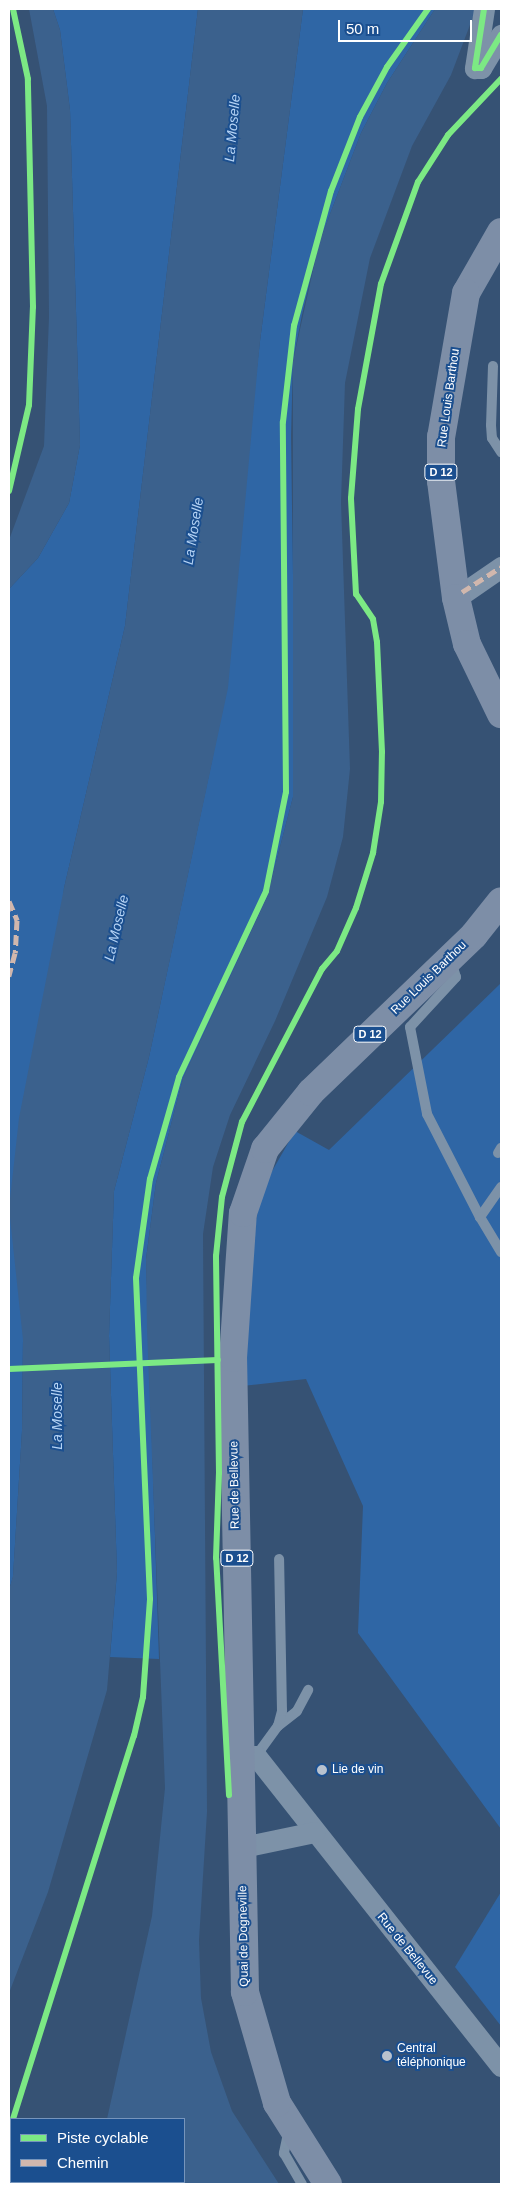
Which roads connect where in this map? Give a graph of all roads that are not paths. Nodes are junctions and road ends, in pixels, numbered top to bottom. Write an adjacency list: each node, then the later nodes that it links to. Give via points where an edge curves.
1 (484, 9): 2 (street, via 474,68 481,68)
2 (501, 36)
3 (501, 232): 7 (main road, Rue Louis Barthou / D 12, via 466,293 441,437 441,481)
4 (493, 366): 5 (lane, via 492,438)
5 (501, 452)
6 (501, 567): 7 (street)
7 (459, 595): 8 (main road, Rue Louis Barthou / D 12, via 467,644)
8 (501, 714)
9 (501, 902): 10 (main road, Rue Louis Barthou / D 12)
10 (450, 958): 11 (main road, Rue Louis Barthou / D 12, via 311,1092); 13 (lane, via 456,977 410,1027 427,1114)
11 (273, 1139): 18 (main road, Rue de Bellevue / D 12, via 265,1149 243,1213 232,1358)
12 (501, 1187): 13 (lane)
13 (480, 1217): 14 (lane)
14 (501, 1252)
15 (278, 1559): 17 (lane, via 282,1711)
16 (308, 1690): 17 (lane, via 297,1711)
17 (278, 1726): 18 (lane)
18 (249, 1757): 19 (street, Rue de Bellevue); 20 (main road, Quai de Dogneville / D 12)
19 (314, 1832): 20 (street); 21 (street, Rue de Bellevue)
20 (243, 1847): 22 (main road, Quai de Dogneville / D 12, via 245,1992 277,2103)
21 (501, 2066)
22 (291, 2126): 23 (lane, via 283,2145 284,2153); 24 (main road, Quai de Dogneville / D 12)
23 (302, 2184)
24 (328, 2184)

